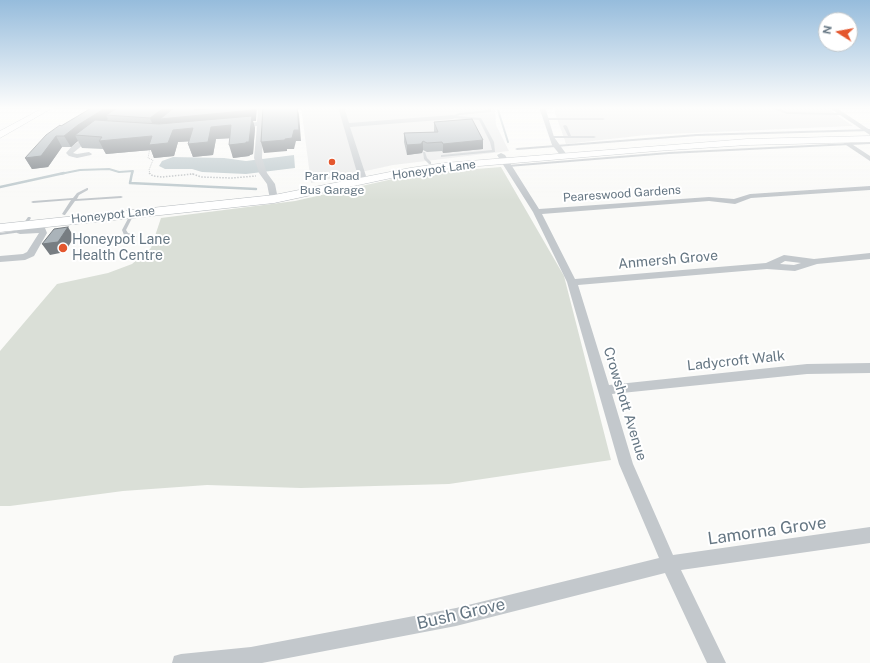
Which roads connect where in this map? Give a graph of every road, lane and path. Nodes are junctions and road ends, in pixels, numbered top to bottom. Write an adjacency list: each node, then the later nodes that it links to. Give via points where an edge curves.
1 (86, 138): 13 (street, via 69,153 77,156)
2 (259, 138): 17 (street, via 258,158)
3 (350, 138): 18 (street)
4 (490, 138): 14 (lane, via 494,151)
5 (552, 138): 12 (street)
6 (715, 138): 12 (main road, Honeypot Lane)
7 (856, 138): 8 (main road, Honeypot Lane)
8 (845, 142): 9 (lane); 12 (main road, Honeypot Lane, via 747,142); 15 (street); 16 (lane)
9 (870, 143)
10 (151, 146): 17 (path, via 148,158 153,160 149,174 153,176 193,174 246,178)
11 (517, 148): 12 (lane)
12 (559, 150): 16 (main road, Honeypot Lane)
13 (89, 154)
14 (444, 159): 16 (main road, Honeypot Lane); 18 (main road, Honeypot Lane, via 410,171); 18 (main road, Honeypot Lane, via 427,158)
15 (870, 159)
16 (505, 161): 25 (street, Crowshott Avenue)
17 (261, 174): 22 (street, via 271,184)
18 (364, 178): 22 (main road, Honeypot Lane)
19 (87, 188): 23 (lane)
20 (870, 188): 25 (street, Peareswood Gardens, via 750,196 735,202 709,199)
21 (121, 196): 23 (lane)
22 (274, 196): 26 (main road, Honeypot Lane); 27 (main road, Honeypot Lane)
23 (74, 199): 24 (lane); 26 (lane)
24 (33, 202)
25 (537, 212): 35 (street, Crowshott Avenue)
26 (64, 214): 29 (main road, Honeypot Lane)
27 (132, 214): 29 (main road, Honeypot Lane); 32 (lane, via 124,230 126,234)
28 (0, 222): 29 (main road, Honeypot Lane)
29 (24, 224): 30 (main road, Honeypot Lane); 31 (lane); 34 (street, via 42,230 43,233 31,254 25,257)
30 (0, 228)
31 (0, 234)
32 (136, 237)
33 (870, 256): 35 (street, Anmersh Grove, via 816,262 796,268 767,266)
34 (0, 259)
35 (572, 282): 37 (street, Crowshott Avenue)
36 (870, 368): 37 (street, Ladycroft Walk, via 807,368)
37 (605, 390): 39 (street, Crowshott Avenue, via 626,464)
38 (870, 535): 39 (street, Lamorna Grove)
39 (669, 564): 40 (street, Bush Grove, via 456,617); 42 (street, Crowshott Avenue)
40 (250, 660): 41 (street, Bush Grove)
41 (181, 663)
42 (717, 663)

